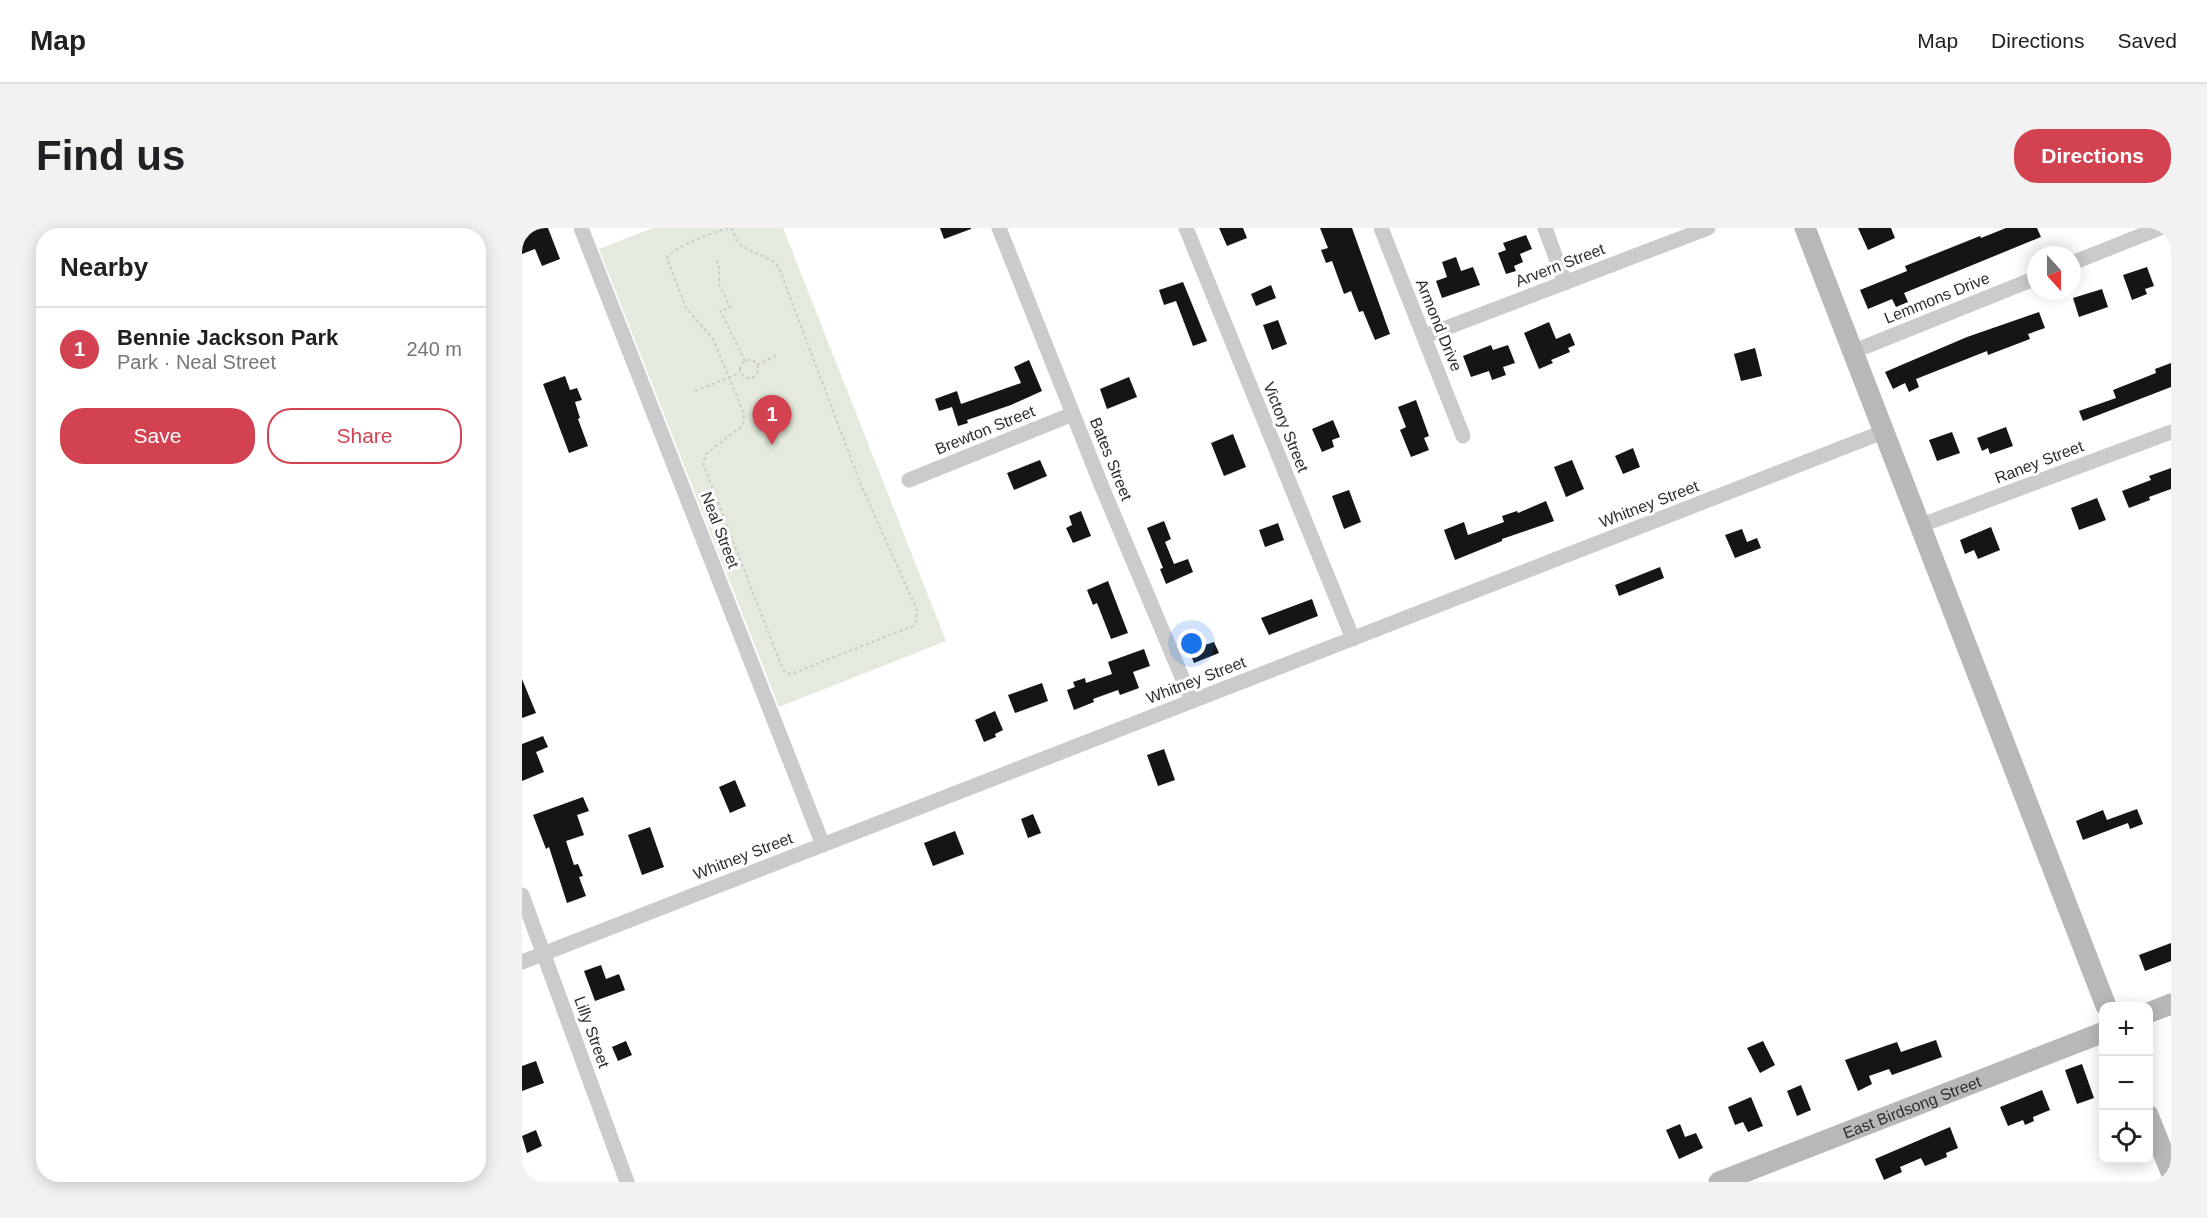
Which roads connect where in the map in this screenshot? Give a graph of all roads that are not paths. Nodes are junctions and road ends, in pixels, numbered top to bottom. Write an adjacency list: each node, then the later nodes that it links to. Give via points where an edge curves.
1 (581, 228): 22 (street, Neal Street)
2 (999, 228): 14 (street, Bates Street)
3 (1186, 228): 20 (street, Victory Street)
4 (1381, 228): 12 (street, Armond Drive)
5 (1545, 228): 11 (street)
6 (1708, 228): 11 (street, Arvern Street)
7 (1805, 228): 13 (street)
8 (2160, 228): 9 (street)
9 (2081, 259)
10 (2027, 282): 13 (street, Lemmons Drive)
11 (1565, 283): 12 (street, Arvern Street)
12 (1425, 336): 17 (street, Armond Drive)
13 (1852, 352): 15 (street)
14 (1073, 414): 18 (street, Brewton Street); 21 (street, Bates Street)
15 (1883, 432): 19 (street); 20 (street, Whitney Street)
16 (2171, 432): 19 (street, Raney Street)
17 (1463, 435)
18 (909, 480)
19 (1919, 526): 26 (street)
20 (1353, 639): 21 (street, Whitney Street)
21 (1192, 701): 22 (street, Whitney Street)
22 (823, 845): 24 (street, Whitney Street)
23 (522, 895): 24 (street, Lilly Street)
24 (544, 952): 25 (street, Whitney Street); 32 (street, Lilly Street)
25 (522, 962)
26 (2104, 1002)
27 (2171, 1004): 28 (street)
28 (2153, 1011)
29 (2099, 1034): 33 (street, East Birdsong Street)
30 (2153, 1127): 31 (street)
31 (2171, 1172)
32 (627, 1182)
33 (1719, 1182)

